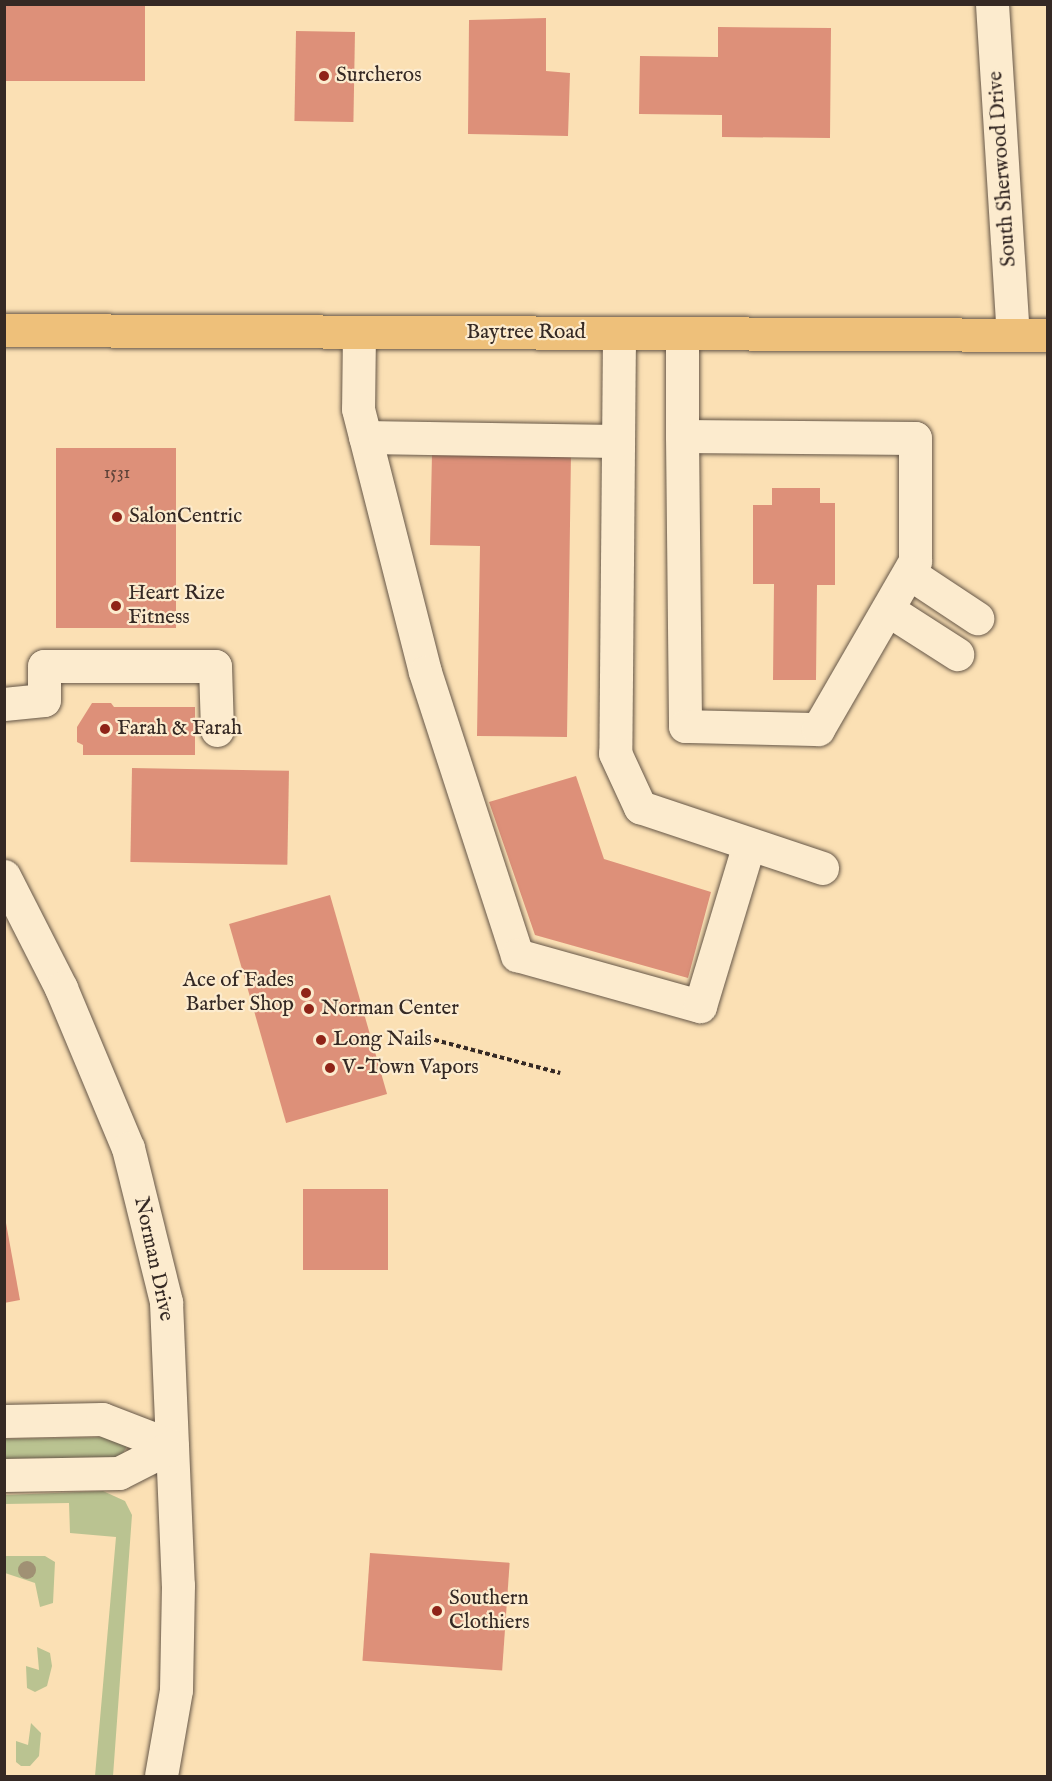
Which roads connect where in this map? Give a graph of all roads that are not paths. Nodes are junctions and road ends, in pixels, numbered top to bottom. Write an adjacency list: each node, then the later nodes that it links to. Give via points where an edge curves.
1 (992, 4): 6 (street, South Sherwood Drive)
2 (4, 330): 3 (main road, Baytree Road)
3 (359, 332): 4 (main road, Baytree Road); 9 (street, via 358,409)
4 (619, 334): 5 (main road, Baytree Road); 10 (street)
5 (682, 334): 6 (main road, Baytree Road); 8 (street)
6 (1014, 334): 7 (main road, Baytree Road)
7 (1047, 334)
8 (682, 436): 11 (street, via 915,438 915,561); 12 (street, via 685,726 818,729)
9 (365, 437): 10 (street); 17 (street, via 425,672 517,955 700,1006)
10 (616, 441): 17 (street, via 615,753 640,807)
11 (909, 573): 12 (street); 13 (street)
12 (890, 611): 14 (street)
13 (977, 618)
14 (957, 654)
15 (4, 704): 16 (street, via 44,700 44,666 215,666)
16 (217, 730)
17 (749, 844): 18 (street)
18 (822, 868)
19 (4, 876): 21 (street, Norman Drive, via 61,988 128,1148 166,1302)
20 (4, 1421): 21 (street, via 102,1419)
21 (172, 1446): 22 (street, via 119,1473); 23 (street, Norman Drive, via 178,1585 176,1690)
22 (4, 1475)
23 (161, 1776)

